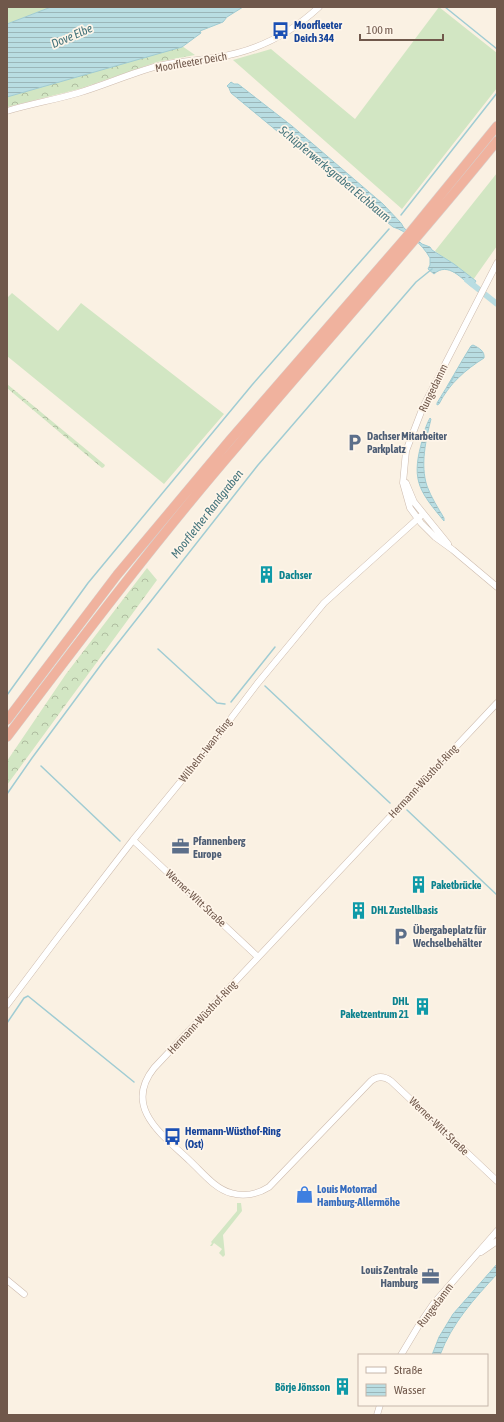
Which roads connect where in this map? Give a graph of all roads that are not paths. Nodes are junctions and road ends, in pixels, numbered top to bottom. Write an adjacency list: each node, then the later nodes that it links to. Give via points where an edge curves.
1 (319, 7): 2 (street, Moorfleeter Deich, via 278,38 240,53 156,67 77,93)
2 (7, 111)
3 (497, 126): 5 (highway)
4 (497, 141): 5 (highway)
5 (416, 233): 6 (highway)
6 (409, 241): 14 (highway, via 230,440 117,575); 15 (highway, via 156,544)
7 (497, 263): 8 (street, Rungedamm, via 423,407 406,451)
8 (404, 473): 9 (street, Rungedamm, via 412,496); 10 (street, Rungedamm, via 406,496)
9 (423, 514): 10 (street, Wilhelm-Iwan-Ring); 11 (street, Rungedamm)
10 (417, 519): 11 (street, Rungedamm, via 430,533); 16 (street, Wilhelm-Iwan-Ring, via 324,603)
11 (453, 550): 12 (street, Rungedamm)
12 (497, 587)
13 (497, 703): 17 (street, Hermann-Wüsthof-Ring)
14 (7, 720)
15 (7, 737)
16 (133, 840): 17 (street, Werner-Witt-Straße); 18 (street, Wilhelm-Iwan-Ring)
17 (258, 957): 19 (street, Hermann-Wüsthof-Ring, via 147,1078 143,1093 144,1108 150,1121 162,1134 219,1187 234,1194 262,1192 273,1184 371,1081)
18 (7, 1005)
19 (378, 1077): 20 (street, Werner-Witt-Straße, via 391,1081)
20 (497, 1181)
21 (497, 1231): 23 (street, Rungedamm)
22 (497, 1241): 23 (street, Rungedamm)
23 (474, 1258): 26 (street, Rungedamm, via 434,1303)
24 (7, 1280): 25 (street)
25 (24, 1294)
26 (402, 1354)

